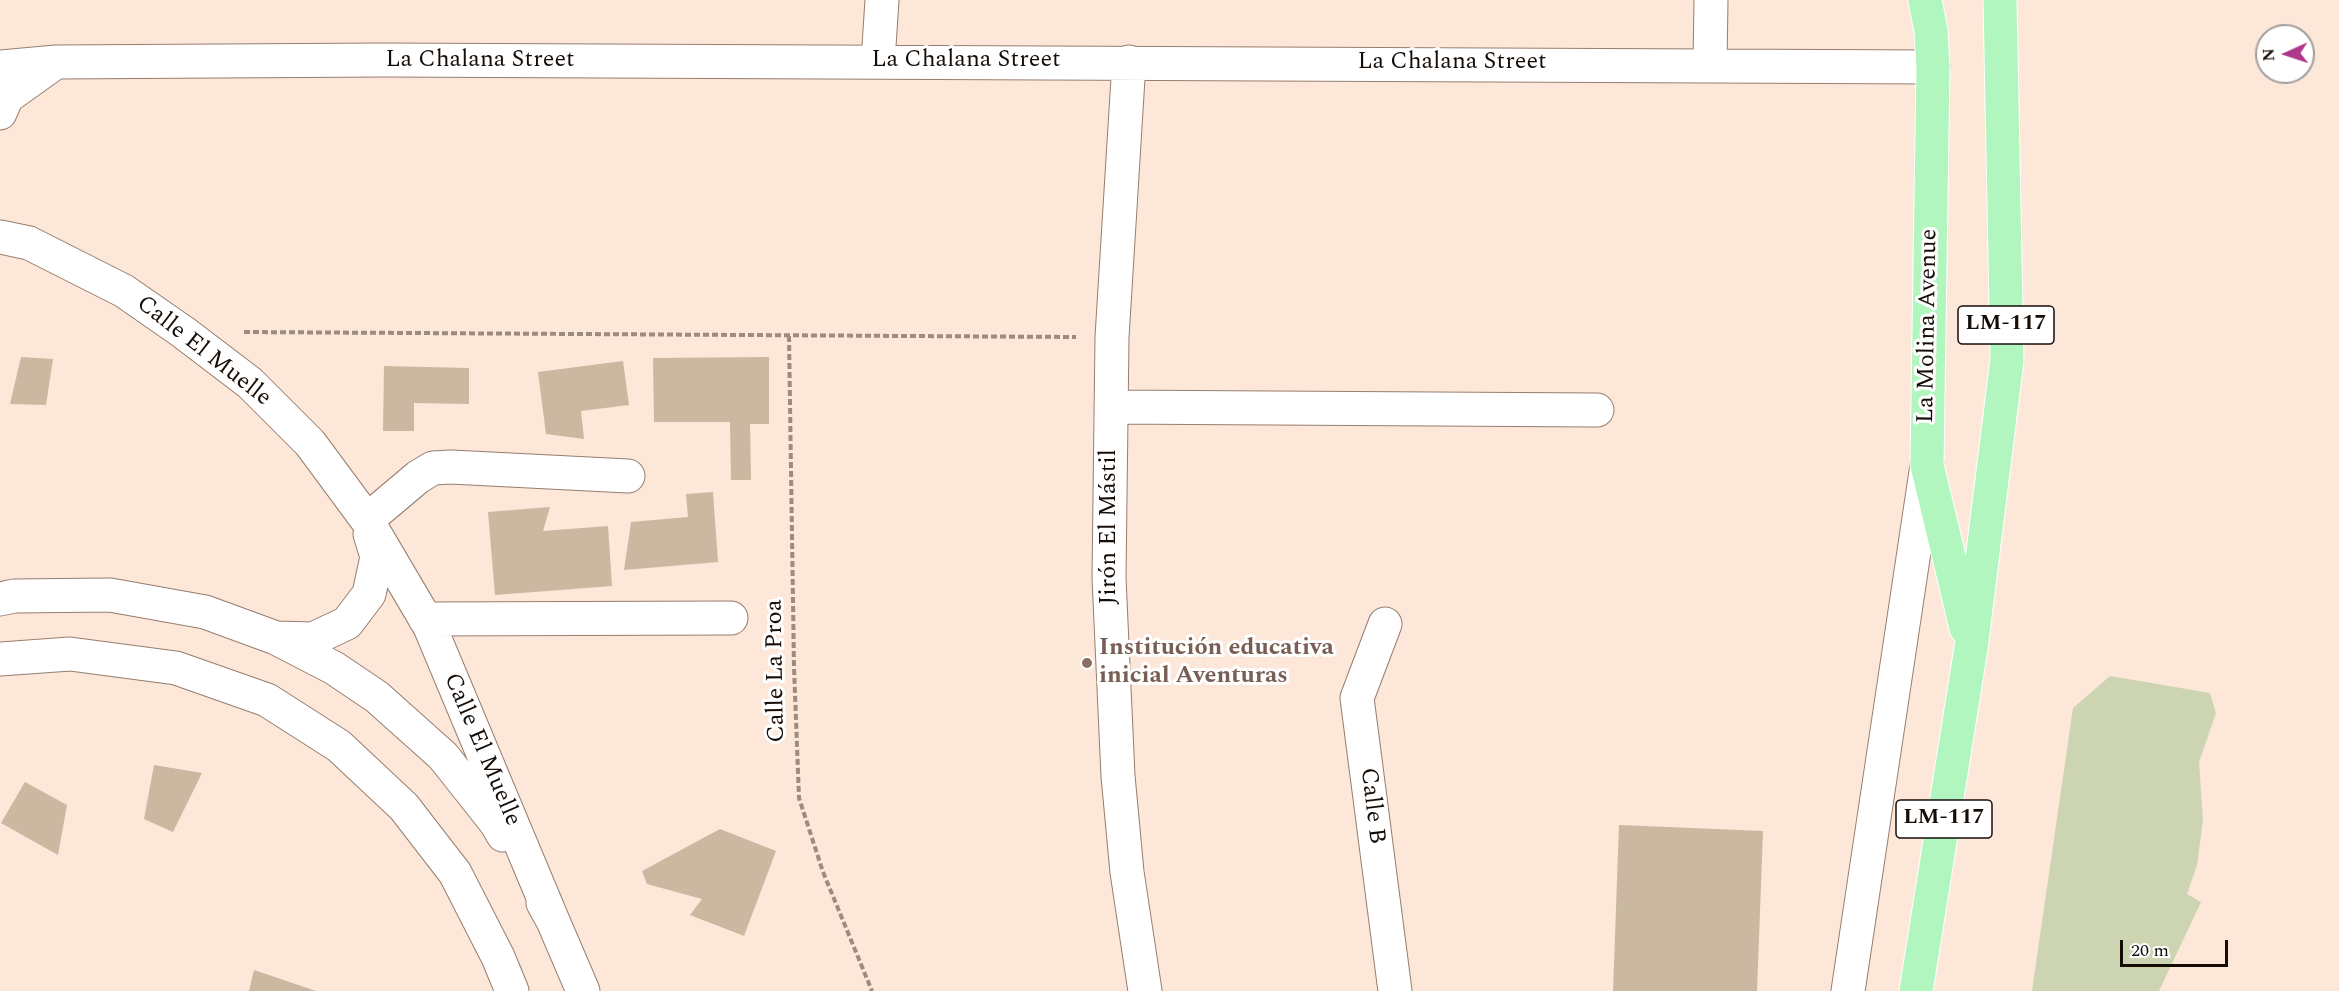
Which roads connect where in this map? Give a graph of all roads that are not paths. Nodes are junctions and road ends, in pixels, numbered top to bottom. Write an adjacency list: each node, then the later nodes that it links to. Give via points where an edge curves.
1 (882, 0): 5 (street)
2 (1711, 0): 8 (street)
3 (1925, 0): 10 (main road, La Molina Avenue / LM-117)
4 (2000, 0): 24 (main road, La Molina Avenue / LM-117, via 2007,360)
5 (878, 61): 6 (street, La Chalana Street); 7 (street, La Chalana Street)
6 (56, 62): 9 (street, La Chalana Street); 11 (street, via 7,97)
7 (1129, 62): 8 (street, La Chalana Street); 14 (street, Jirón El Mástil)
8 (1710, 64): 10 (street, La Chalana Street)
9 (0, 67)
10 (1933, 67): 16 (main road, La Molina Avenue / LM-117)
11 (0, 112)
12 (0, 214): 13 (street, Calle El Muelle)
13 (14, 240): 18 (street, Calle El Muelle, via 124,291 250,383 310,443)
14 (1111, 407): 15 (street); 29 (street, Jirón El Mástil, via 1108,512 1113,710 1127,872)
15 (1597, 410)
16 (1927, 465): 24 (main road, La Molina Avenue / LM-117); 31 (street)
17 (628, 476): 18 (street, via 433,468)
18 (367, 520): 21 (street, Calle El Muelle); 23 (street, Calle El Muelle, via 376,557 371,584 369,594 347,623 313,639)
19 (0, 599): 23 (street, via 110,595 205,612)
20 (731, 618): 21 (street)
21 (425, 619): 26 (street, Calle El Muelle)
22 (1385, 624): 30 (street, Calle B, via 1357,698)
23 (276, 638): 26 (street, via 334,668 377,697 443,756 496,823)
24 (1971, 648): 32 (main road, La Molina Avenue / LM-117)
25 (0, 659): 27 (street, via 70,654 176,668 267,700 330,740 404,807 455,873)
26 (553, 921): 28 (street)
27 (512, 991)
28 (583, 991)
29 (1144, 991)
30 (1395, 991)
31 (1848, 991)
32 (1916, 991)

